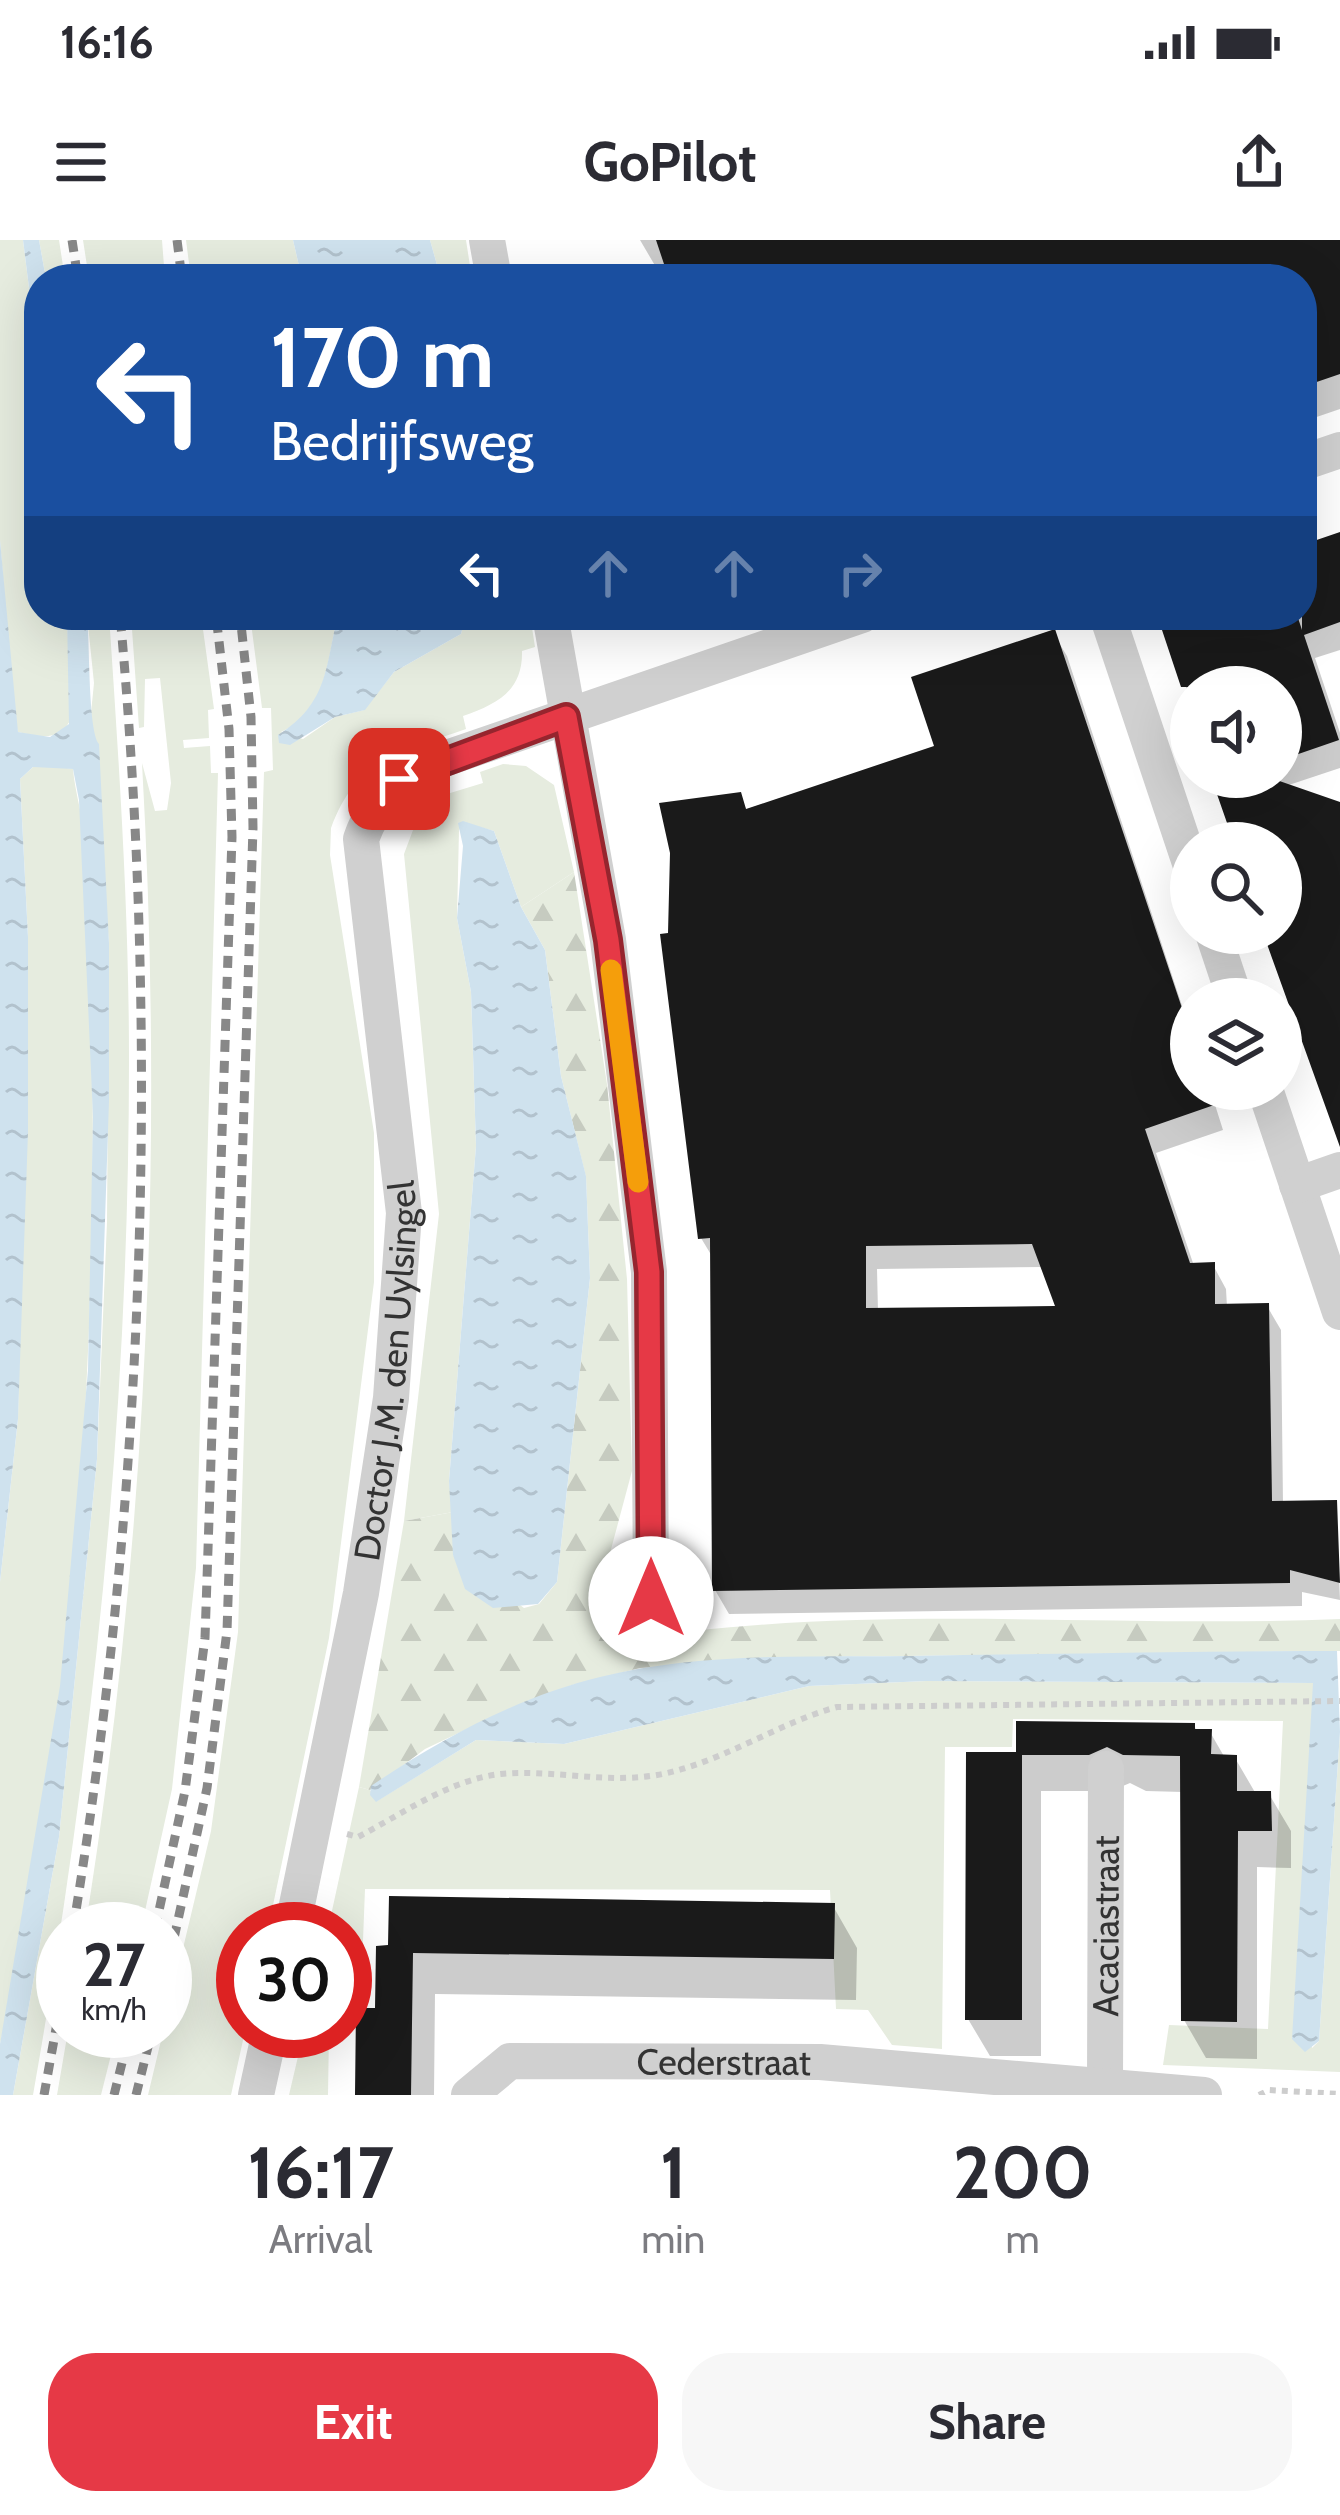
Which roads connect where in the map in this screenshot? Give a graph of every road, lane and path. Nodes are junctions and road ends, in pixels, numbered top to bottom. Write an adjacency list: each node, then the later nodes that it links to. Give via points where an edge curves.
1 (552, 630): 4 (street)
2 (818, 630): 4 (street)
3 (1112, 630): 5 (street)
4 (566, 717): 10 (street, via 608,940 649,1272); 13 (street, Doctor J.M. den Uylsingel, via 399,779 371,810 361,838 404,1214 391,1398)
5 (1176, 822)
6 (1272, 1110): 8 (street)
7 (1340, 1170): 8 (street)
8 (1297, 1185): 9 (street)
9 (1340, 1312)
10 (651, 1599)
11 (1340, 1701): 13 (path, via 837,1707 658,1775 500,1774 471,1780 358,1837)
12 (1106, 1769): 16 (street, Acaciastraat)
13 (314, 1827): 14 (street, Doctor J.M. den Uylsingel)
14 (298, 1902)
15 (264, 2058): 18 (street)
16 (1105, 2085): 19 (street, Cederstraat, via 820,2062 510,2061); 20 (street, Cederstraat)
17 (1340, 2094): 21 (path)
18 (256, 2095)
19 (469, 2095)
20 (1204, 2095)
21 (1259, 2095)

